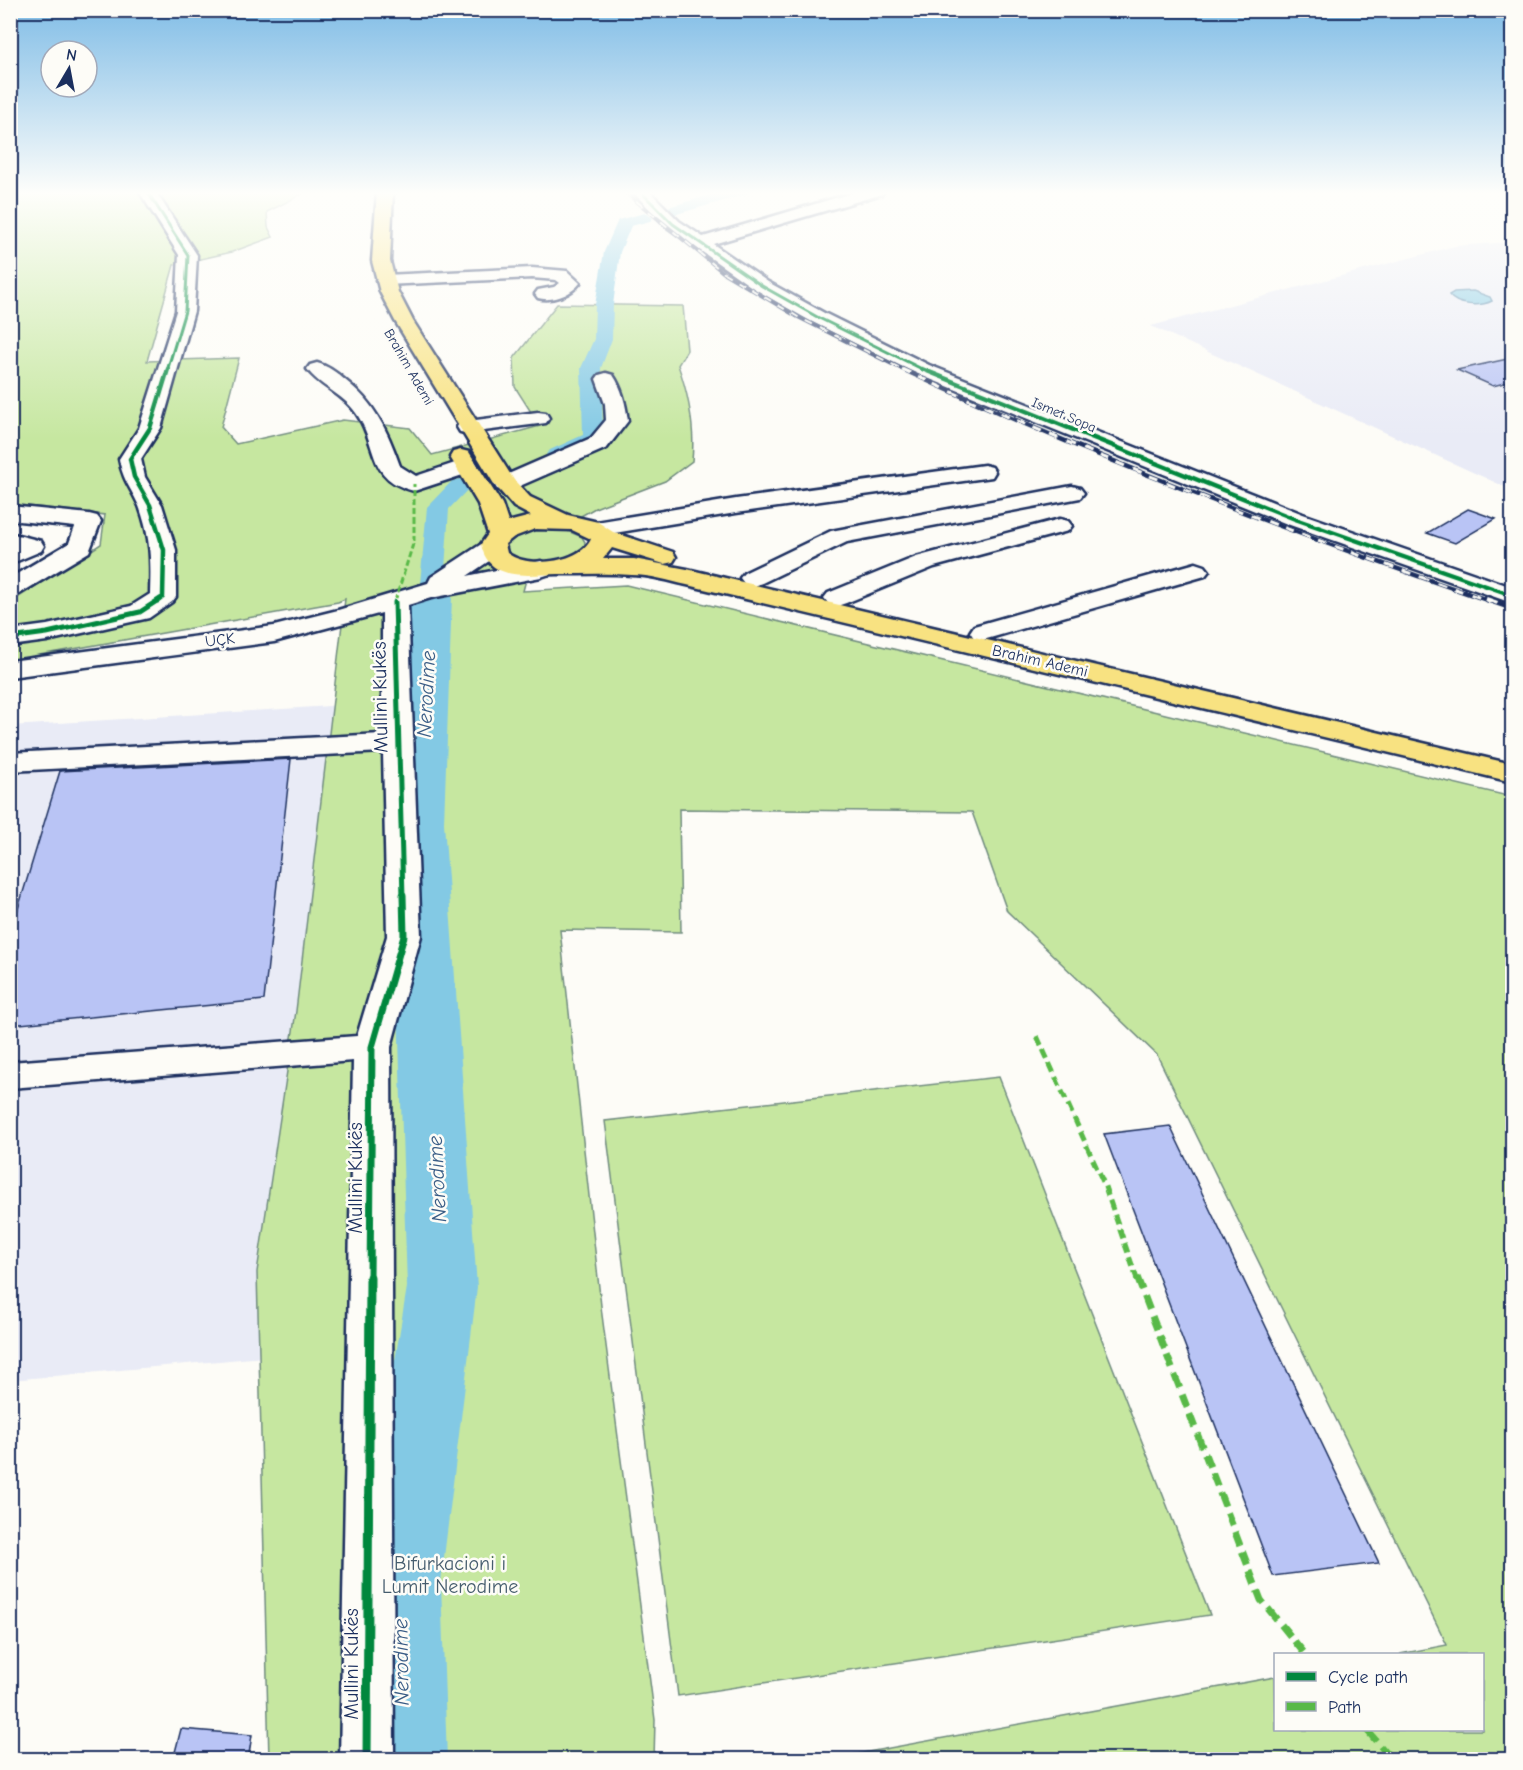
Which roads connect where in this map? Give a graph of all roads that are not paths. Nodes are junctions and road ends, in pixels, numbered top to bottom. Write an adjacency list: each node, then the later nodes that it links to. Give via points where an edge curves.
1 (187, 274): 33 (street, via 185,310 150,428 130,459 164,550 163,597 140,612)
2 (377, 274): 3 (street); 8 (main road, Brahim Ademi, via 381,317); 11 (main road, Brahim Ademi)
3 (439, 274)
4 (541, 274): 6 (street, via 561,275 571,283 560,291)
5 (744, 274): 29 (street, Ismet Sopa, via 800,308 922,369 1295,519)
6 (544, 294)
7 (317, 369): 14 (street, via 360,402 374,423 390,470 414,483)
8 (412, 372)
9 (606, 379): 16 (street, via 617,421 599,442)
10 (478, 404): 11 (street, Brahim Ademi)
11 (456, 406): 13 (main road, Brahim Ademi)
12 (538, 418): 13 (street)
13 (460, 433): 14 (main road, Brahim Ademi); 16 (main road, Brahim Ademi)
14 (467, 466): 23 (main road, Brahim Ademi, via 490,504)
15 (984, 472): 21 (street, Brahim Ademi, via 735,506)
16 (505, 484): 19 (main road, Brahim Ademi, via 522,502)
17 (1072, 493): 27 (street, via 840,536)
18 (10, 513): 28 (street, via 89,521 80,547)
19 (563, 522): 21 (main road, Brahim Ademi); 23 (main road, Brahim Ademi, via 535,522 509,530)
20 (1060, 526): 31 (street, via 925,562)
21 (600, 533): 25 (main road, via 594,554); 27 (main road, Brahim Ademi, via 655,555)
22 (10, 540): 24 (street, via 32,546)
23 (496, 542): 25 (main road, Brahim Ademi, via 499,559 507,563); 30 (street, UÇK)
24 (10, 557)
25 (553, 568): 30 (street, UÇK); 38 (main road, Brahim Ademi, via 634,567 687,577)
26 (1196, 570): 32 (street, Brahim Ademi)
27 (753, 578): 31 (main road, Brahim Ademi)
28 (10, 589)
29 (1512, 595)
30 (411, 597): 34 (street, UÇK, via 274,633); 35 (street, Mullini Kukës)
31 (837, 598): 32 (main road, Brahim Ademi)
32 (983, 633): 36 (main road, Brahim Ademi)
33 (10, 638)
34 (10, 669)
35 (397, 742): 37 (street); 39 (street, Mullini Kukës, via 404,936)
36 (1512, 756)
37 (10, 762)
38 (1512, 773)
39 (372, 1047): 40 (street); 41 (street, Mullini Kukës)
40 (10, 1075)
41 (367, 1760)

